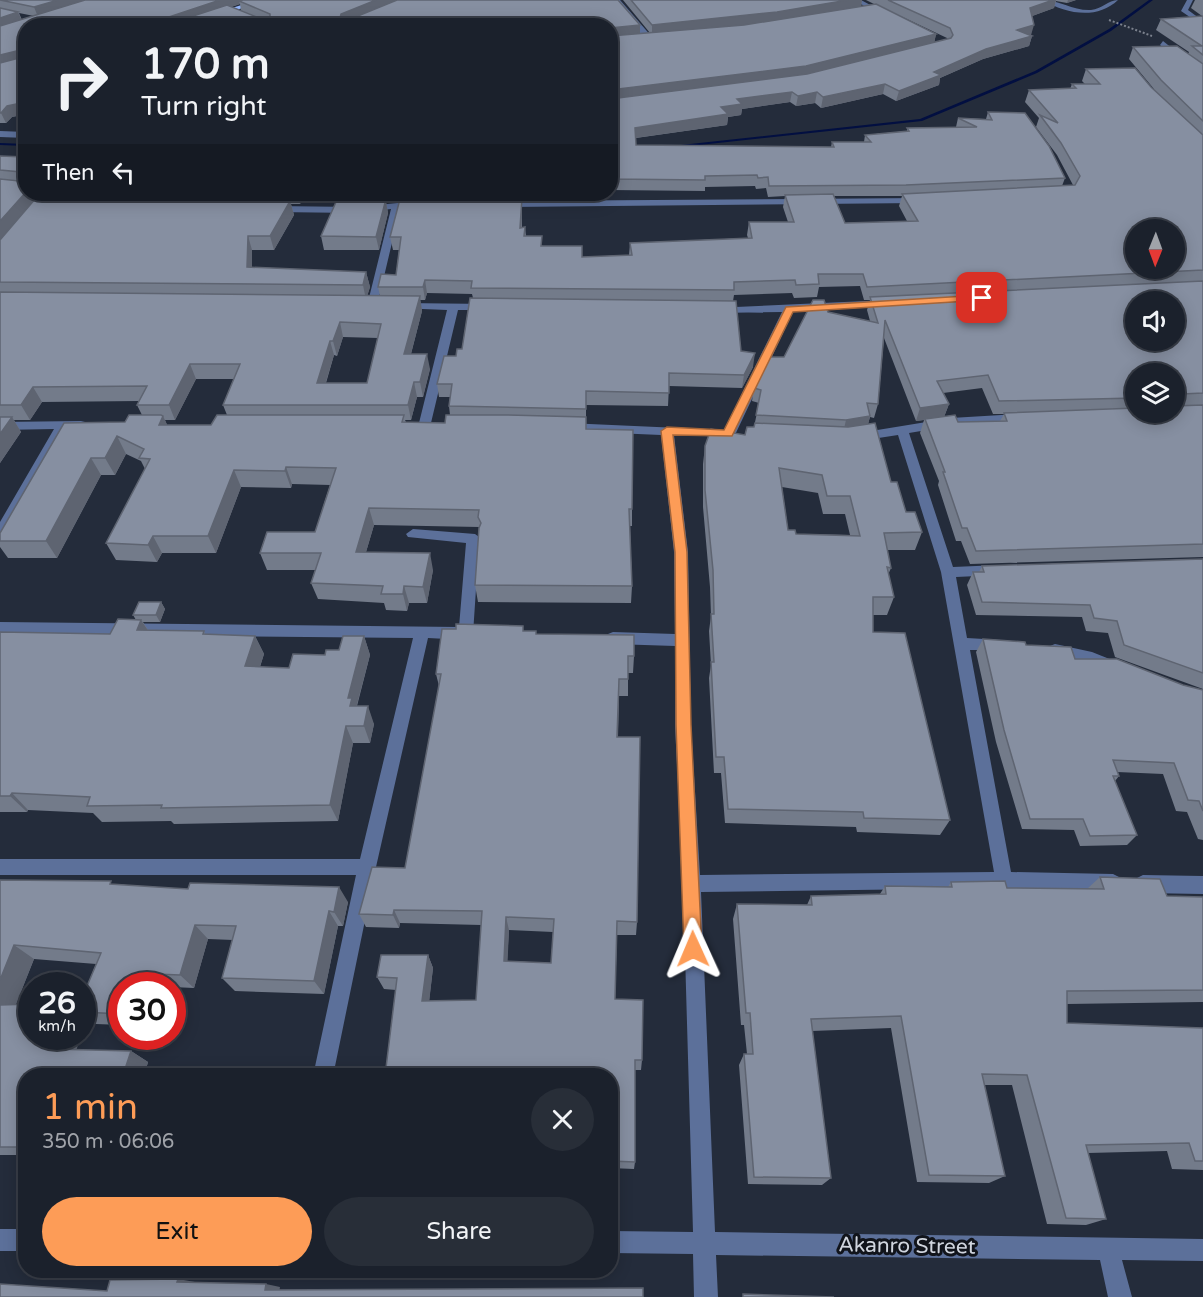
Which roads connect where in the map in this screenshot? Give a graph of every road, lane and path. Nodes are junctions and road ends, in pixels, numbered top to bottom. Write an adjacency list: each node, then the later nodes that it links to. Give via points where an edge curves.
1 (265, 0): 8 (main road)
2 (616, 0): 16 (street)
3 (856, 0): 7 (street)
4 (1046, 0): 5 (street, via 1091,14)
5 (1115, 0)
6 (1190, 0): 14 (street, via 1184,11)
7 (874, 9): 9 (street); 12 (street)
8 (231, 11): 10 (street); 11 (main road)
9 (856, 13)
10 (243, 15)
11 (206, 18)
12 (894, 19)
13 (1107, 19): 15 (path)
14 (1203, 24)
15 (1143, 31)
16 (649, 39): 17 (street); 18 (street)
17 (660, 39)
18 (638, 40)
19 (1163, 43): 20 (street)
20 (1203, 77)
21 (0, 134): 22 (street)
22 (18, 135)
23 (926, 200): 26 (street)
24 (47, 201): 29 (street)
25 (430, 204): 27 (street)
26 (487, 204)
27 (396, 207): 28 (street); 31 (street, via 377,306)
28 (266, 209)
29 (22, 225)
30 (901, 302): 33 (street)
31 (453, 307): 32 (street); 39 (street, via 418,427)
32 (496, 307)
33 (789, 309): 34 (street); 43 (street)
34 (706, 310)
35 (1033, 418): 41 (street)
36 (63, 425): 37 (street); 38 (street); 46 (street)
37 (97, 425)
38 (0, 426)
39 (445, 427)
40 (555, 427): 42 (street)
41 (902, 429): 45 (street); 49 (street)
42 (667, 431): 43 (street); 53 (street, via 681,552)
43 (728, 434): 44 (street)
44 (746, 435)
45 (843, 439)
46 (0, 534)
47 (413, 534): 51 (street, via 475,539 471,544 472,634)
48 (1017, 570): 49 (street)
49 (948, 572): 54 (street)
50 (0, 628): 51 (street)
51 (422, 633): 59 (street)
52 (598, 638): 53 (street)
53 (682, 640): 61 (street)
54 (960, 643): 55 (street); 60 (street)
55 (1018, 648)
56 (1042, 649): 57 (street, via 1092,658)
57 (1131, 674)
58 (0, 867): 59 (street)
59 (367, 867): 63 (street)
60 (1004, 880): 61 (street); 62 (street)
61 (692, 884): 67 (street)
62 (1203, 885)
63 (325, 1068)
64 (0, 1240): 65 (street)
65 (18, 1240)
66 (618, 1242): 67 (street, Akanro Street)
67 (703, 1244): 68 (street, Akanro Street); 70 (street)
68 (1108, 1248): 69 (street, Akanro Street); 71 (street)
69 (1203, 1250)
70 (706, 1297)
71 (1120, 1297)

